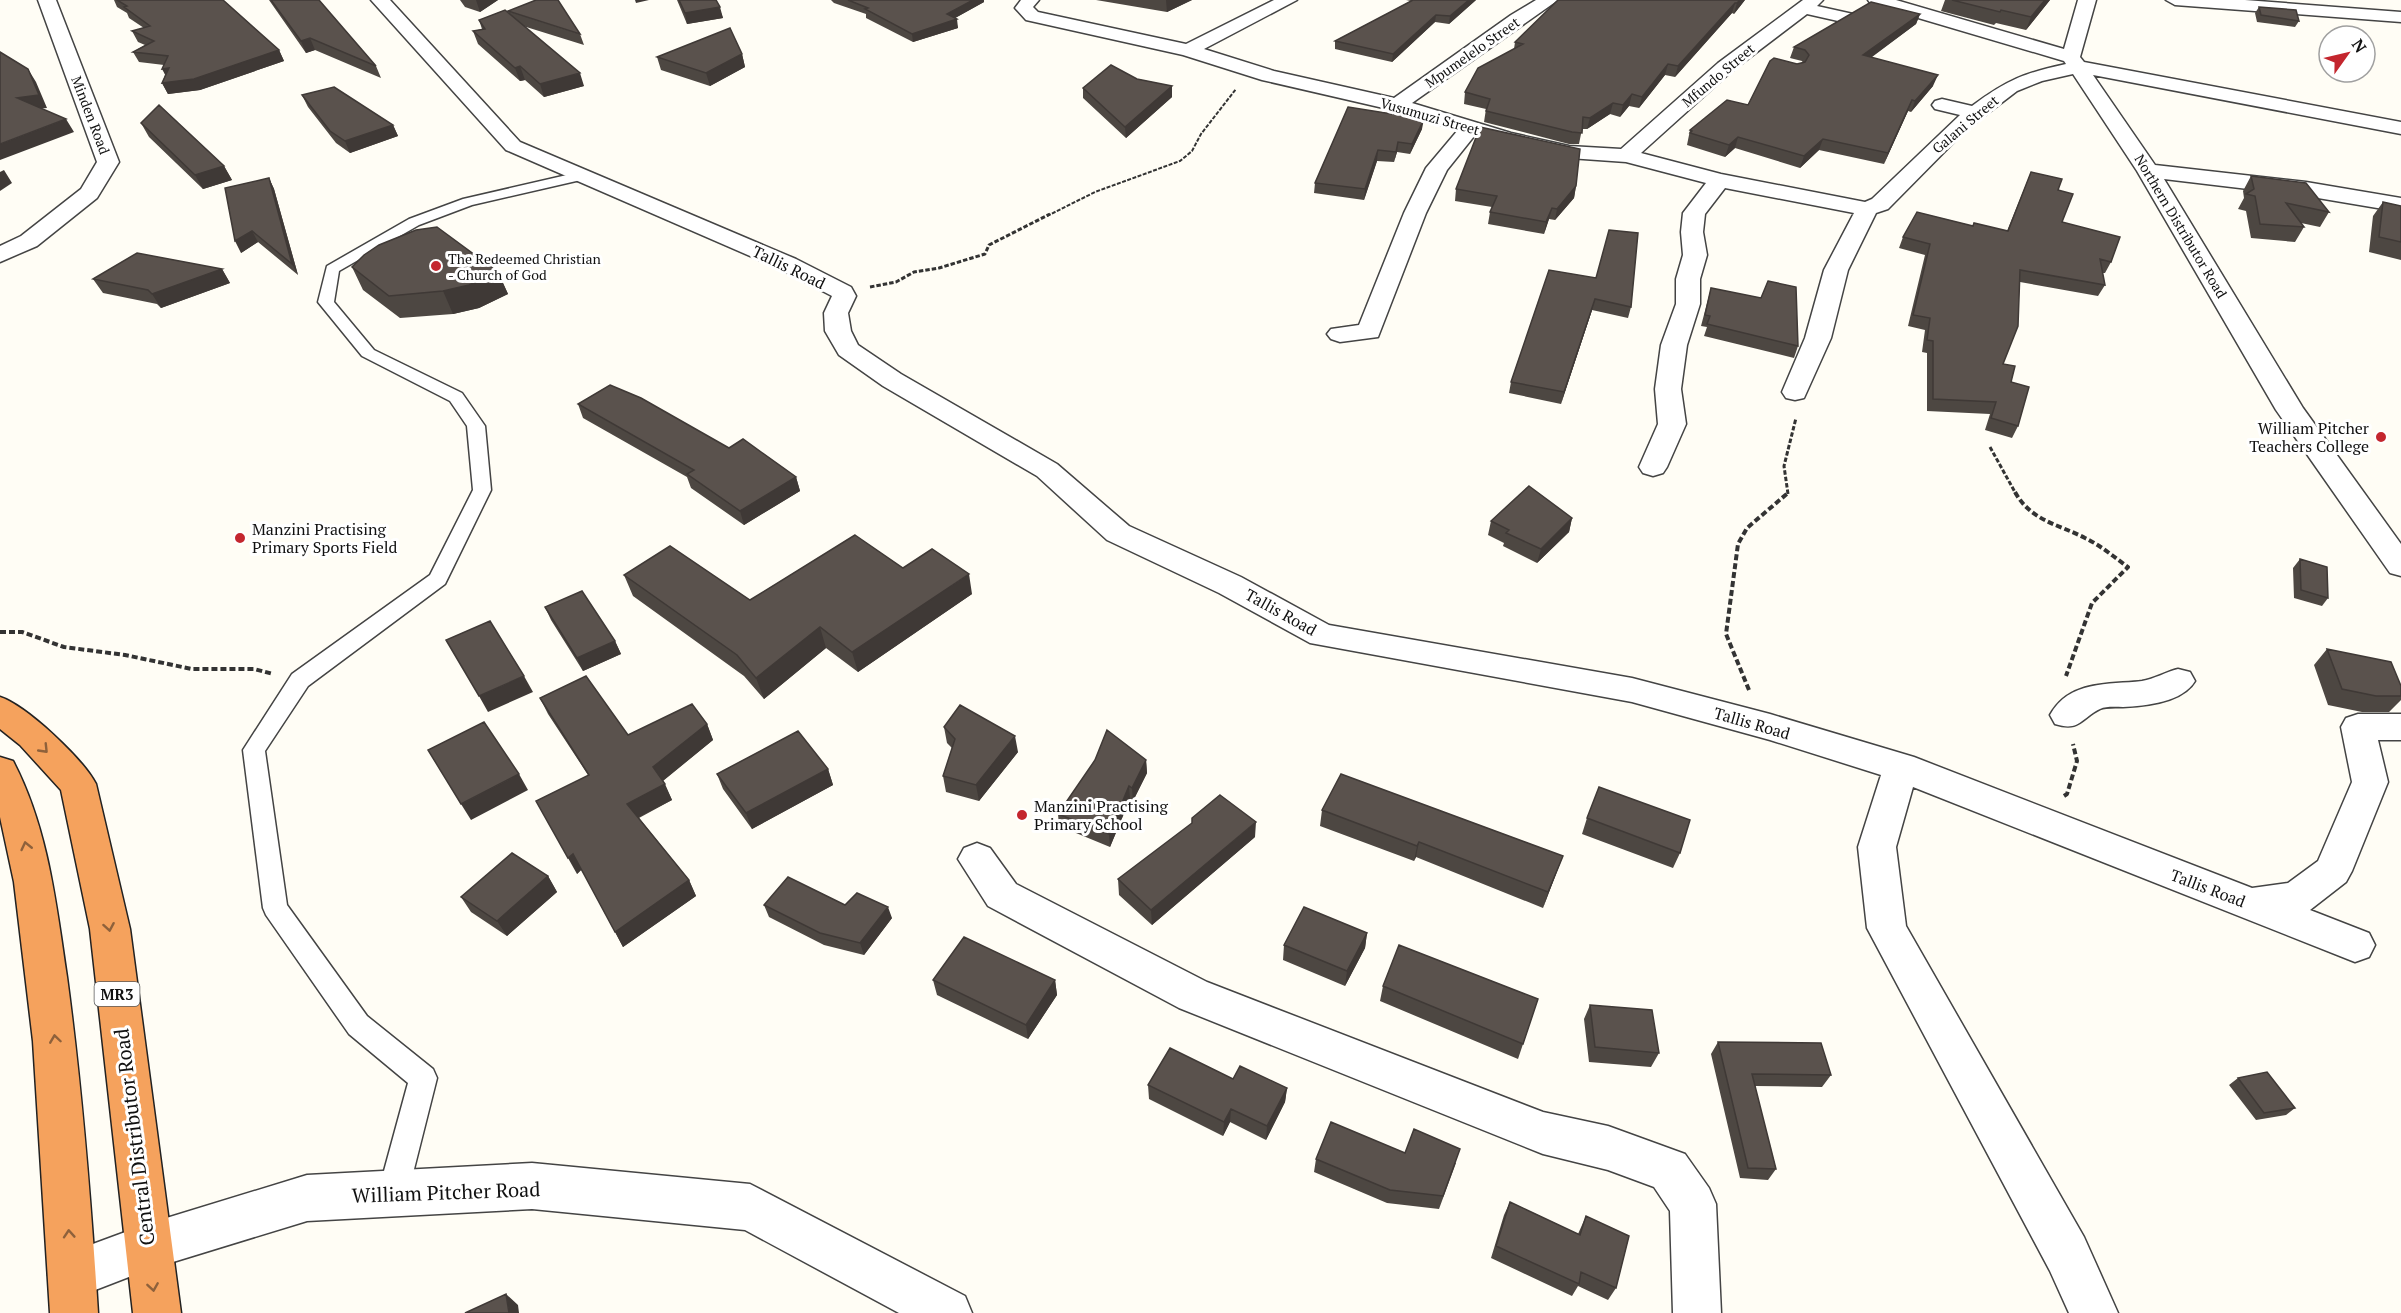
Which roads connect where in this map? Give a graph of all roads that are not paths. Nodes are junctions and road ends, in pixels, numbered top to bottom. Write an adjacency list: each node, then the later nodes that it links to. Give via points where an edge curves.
1 (47, 0): 27 (street, Minden Road, via 108,162 89,193 29,241)
2 (380, 0): 23 (street, Tallis Road, via 513,146)
3 (1288, 0): 12 (street)
4 (1549, 0): 16 (street, Mpumelelo Street)
5 (1876, 0): 15 (street)
6 (2087, 0): 15 (street)
7 (2175, 0): 10 (street)
8 (1809, 4): 11 (street); 13 (street, Mfundo Street)
9 (1031, 8): 12 (street, Vusumuzi Street)
10 (2401, 17)
11 (1846, 18)
12 (1188, 50): 16 (street, Vusumuzi Street, via 1252,71)
13 (1743, 53): 14 (street); 21 (street, Mfundo Street)
14 (1765, 60)
15 (2075, 62): 18 (street, Galani Street, via 2010,87); 20 (street); 22 (street, Northern Distributor Road)
16 (1397, 105): 19 (street, Vusumuzi Street)
17 (1942, 105): 18 (street)
18 (1976, 113): 26 (street, Galani Street, via 1880,204)
19 (1471, 127): 21 (street, Vusumuzi Street, via 1569,152); 28 (street, via 1437,168 1428,186 1369,332)
20 (2401, 128)
21 (1626, 156): 24 (street, Vusumuzi Street)
22 (2148, 171): 25 (street, via 2306,189); 31 (street, Northern Distributor Road, via 2290,410)
23 (580, 176): 36 (street, Tallis Road, via 788,264 842,292 844,296 836,313 838,331 848,350 1047,470 1118,533 1230,585 1321,635 1632,690); 41 (lane, via 468,202 414,222 332,269 326,302 368,353 456,397 476,426 482,490 438,579 300,680 254,750 275,908 358,1025 423,1078)
24 (1720, 180): 26 (street, Vusumuzi Street); 30 (street, via 1694,213 1695,255 1688,279 1688,304 1674,345 1668,389 1672,424)
25 (2401, 205)
26 (1867, 209): 29 (street, via 1836,270)
27 (0, 255)
28 (1340, 334)
29 (1796, 404)
30 (1653, 467)
31 (2401, 566)
32 (2178, 681): 34 (street, via 2148,693 2094,696)
33 (0, 710): 42 (highway, Central Distributor Road / MR3, one-way to 42, via 32,736 78,784 110,929)
34 (2067, 715)
35 (2401, 727): 39 (street, via 2358,728 2370,782 2333,872 2297,898)
36 (1901, 767): 39 (street, Tallis Road); 47 (street, via 1877,847 1887,928 2050,1222)
37 (0, 771): 43 (highway, one-way to 37, via 56,1049 33,881 15,801)
38 (977, 859): 46 (street, via 1002,895 1193,995 1543,1133 1608,1148 1669,1170 1693,1204)
39 (2251, 904): 40 (street, Tallis Road)
40 (2355, 945)
41 (393, 1193): 42 (street, William Pitcher Road, via 307,1198); 45 (street, William Pitcher Road, via 532,1186 750,1208)
42 (147, 1247): 43 (street, William Pitcher Road); 44 (highway, Central Distributor Road / MR3, one-way to 44)
43 (73, 1294)
44 (157, 1313)
45 (948, 1313)
46 (1697, 1313)
47 (2094, 1313)

